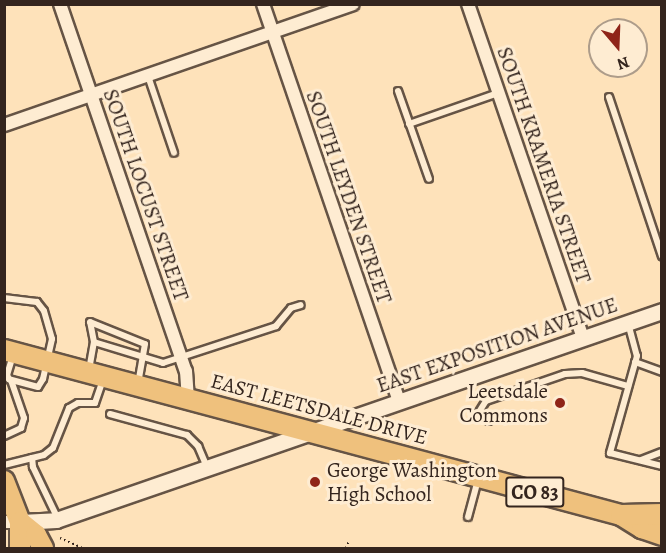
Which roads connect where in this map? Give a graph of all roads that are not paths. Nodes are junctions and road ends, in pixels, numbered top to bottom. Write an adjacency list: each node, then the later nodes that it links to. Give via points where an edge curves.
1 (60, 4): 9 (street, SOUTH LOCUST STREET)
2 (263, 4): 5 (street, SOUTH LEYDEN STREET)
3 (353, 4): 5 (street)
4 (468, 4): 8 (street, SOUTH KRAMERIA STREET)
5 (272, 33): 6 (street); 33 (street, SOUTH LEYDEN STREET)
6 (148, 76): 9 (street); 13 (lane)
7 (398, 90): 11 (lane)
8 (498, 93): 11 (lane); 20 (street, SOUTH KRAMERIA STREET)
9 (92, 95): 12 (street); 24 (street, SOUTH LOCUST STREET)
10 (609, 97): 15 (lane)
11 (409, 123): 14 (lane)
12 (4, 125)
13 (174, 153)
14 (429, 179)
15 (662, 256)
16 (4, 298): 25 (lane, via 37,302 44,311 52,339)
17 (301, 305): 24 (lane, via 291,308 276,326)
18 (662, 311): 19 (street, EAST EXPOSITION AVENUE)
19 (628, 323): 20 (street, EAST EXPOSITION AVENUE); 26 (lane, via 636,350)
20 (583, 338): 33 (street, EAST EXPOSITION AVENUE)
21 (94, 342): 23 (lane); 23 (lane, via 90,322 145,344); 28 (lane)
22 (9, 351): 25 (main road, EAST LEETSDALE DRIVE / CO 83); 29 (lane)
23 (143, 358): 24 (lane, via 163,363); 30 (lane)
24 (182, 359): 32 (street, SOUTH LOCUST STREET)
25 (48, 362): 28 (main road, EAST LEETSDALE DRIVE / CO 83); 29 (lane, via 38,387)
26 (635, 362): 27 (lane); 31 (lane)
27 (662, 372)
28 (96, 375): 30 (main road, EAST LEETSDALE DRIVE / CO 83); 39 (lane, via 95,403 78,403 69,408 53,448)
29 (10, 380): 37 (lane, via 24,418 21,428)
30 (137, 386): 32 (main road, EAST LEETSDALE DRIVE / CO 83)
31 (628, 386): 35 (lane, via 582,373 559,376 486,401 479,412 481,418); 40 (lane, via 610,453)
32 (188, 399): 36 (main road, EAST LEETSDALE DRIVE / CO 83)
33 (399, 402): 36 (street, EAST EXPOSITION AVENUE)
34 (110, 414): 43 (lane, via 187,435 195,441)
35 (489, 421)
36 (310, 432): 43 (street, EAST EXPOSITION AVENUE); 44 (main road, EAST LEETSDALE DRIVE / CO 83)
37 (4, 436)
38 (662, 452): 40 (lane)
39 (32, 458): 41 (lane); 49 (lane)
40 (640, 460): 42 (lane)
41 (4, 465)
42 (662, 466)
43 (207, 468): 49 (street, EAST EXPOSITION AVENUE)
44 (479, 477): 47 (main road, EAST LEETSDALE DRIVE / CO 83); 48 (lane)
45 (4, 481): 50 (main road)
46 (662, 514): 47 (main road, EAST LEETSDALE DRIVE / CO 83)
47 (621, 515): 51 (main road, EAST LEETSDALE DRIVE / CO 83)
48 (468, 517)
49 (58, 520): 50 (street, EAST EXPOSITION AVENUE)
50 (12, 522): 52 (main road); 53 (main road, via 36,535)
51 (662, 535)
52 (20, 549)
53 (43, 549)

